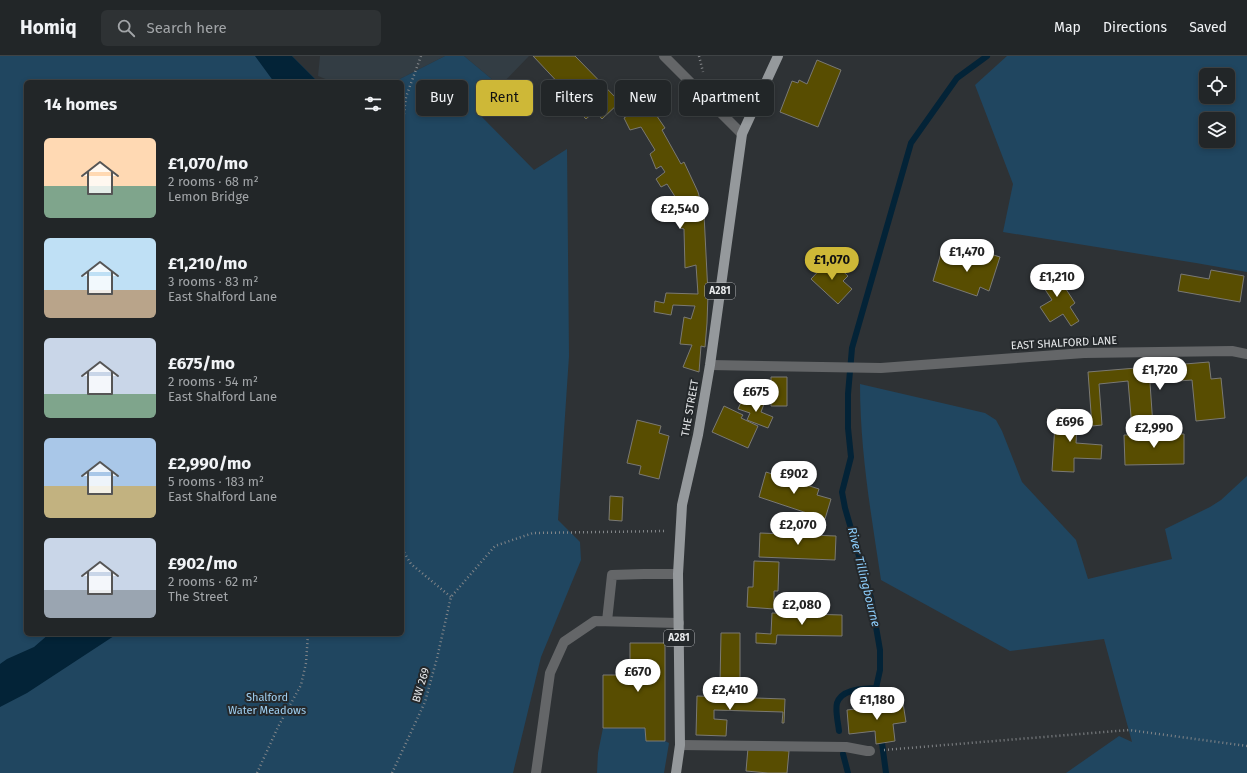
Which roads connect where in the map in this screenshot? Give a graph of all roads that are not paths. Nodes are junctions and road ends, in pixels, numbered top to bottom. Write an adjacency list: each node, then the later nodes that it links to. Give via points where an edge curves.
1 (664, 56): 3 (street)
2 (778, 56): 3 (main road, THE STREET / A281)
3 (742, 134): 5 (main road, THE STREET / A281)
4 (1247, 354): 5 (street, EAST SHALFORD LANE, via 1232,351 1084,353 881,368)
5 (710, 365): 6 (main road, THE STREET / A281, via 682,505)
6 (678, 574): 7 (street, via 612,575); 8 (main road, THE STREET / A281)
7 (607, 621): 8 (street); 11 (street, via 595,620 564,642 550,673)
8 (679, 623): 9 (main road, THE STREET / A281)
9 (680, 745): 10 (street, via 846,747); 12 (main road, THE STREET / A281)
10 (870, 751)
11 (536, 773)
12 (676, 773)

